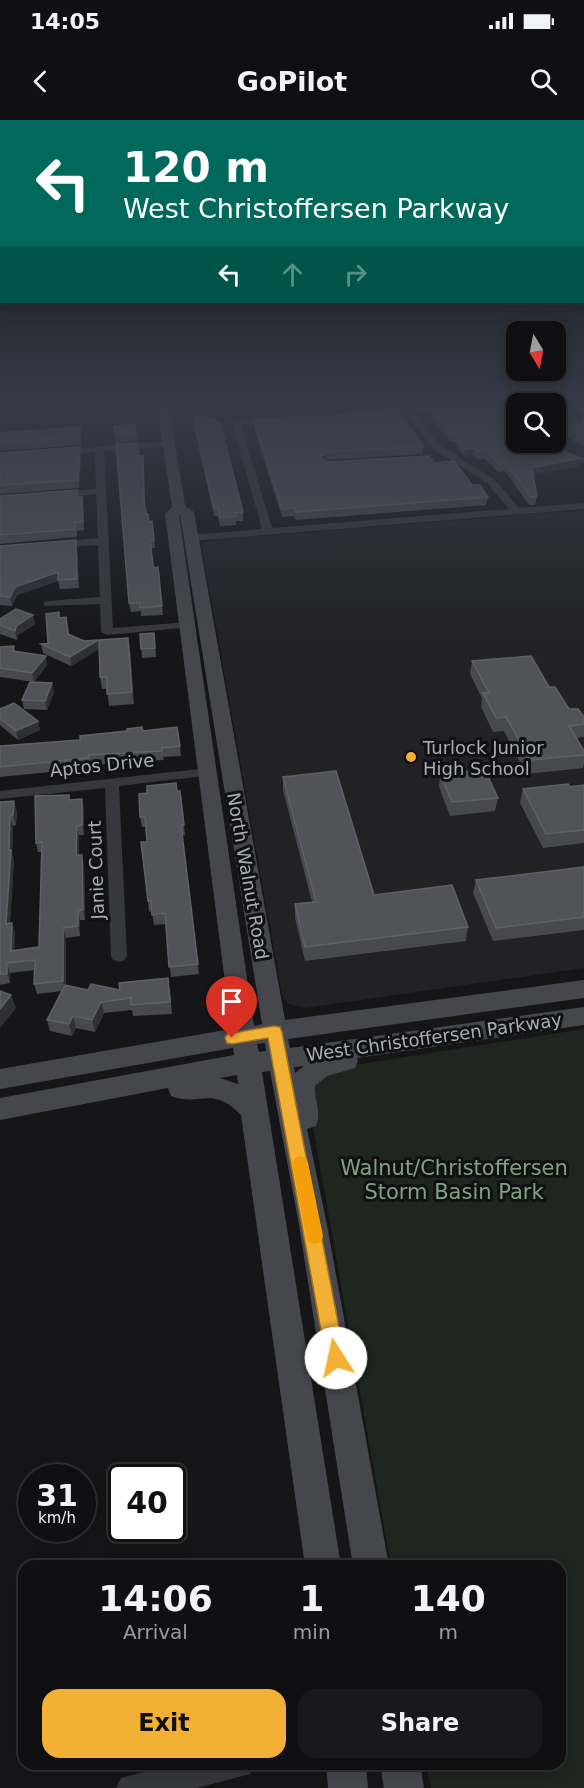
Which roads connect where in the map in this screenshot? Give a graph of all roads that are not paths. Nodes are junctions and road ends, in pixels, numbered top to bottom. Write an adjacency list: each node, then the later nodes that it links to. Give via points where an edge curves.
1 (101, 483): 5 (street)
2 (175, 483): 8 (street, North Walnut Road)
3 (254, 483): 10 (street)
4 (494, 483): 9 (street, via 505,492)
5 (101, 491): 6 (street); 12 (street)
6 (45, 496)
7 (584, 506): 9 (street)
8 (179, 508): 11 (street, North Walnut Road, via 187,512); 16 (street, North Walnut Road, via 172,514)
9 (516, 512): 10 (street)
10 (268, 531): 11 (street)
11 (191, 538): 25 (street, North Walnut Road)
12 (104, 541): 13 (street); 14 (street)
13 (46, 545)
14 (106, 600): 15 (street); 16 (street, via 106,632)
15 (48, 604)
16 (188, 625): 17 (street, North Walnut Road)
17 (208, 772): 18 (street, Aptos Drive); 23 (street, North Walnut Road)
18 (112, 782): 19 (street, Aptos Drive); 20 (street, Janie Court)
19 (0, 795)
20 (120, 956)
21 (584, 989): 25 (street, West Christoffersen Parkway)
22 (584, 1016): 24 (street, West Christoffersen Parkway)
23 (244, 1036): 25 (street, West Christoffersen Parkway); 26 (street, North Walnut Road); 27 (street, West Christoffersen Parkway)
24 (446, 1036): 25 (street, West Christoffersen Parkway); 30 (street, via 408,1053 327,1065 312,1071 303,1081 302,1095 321,1188)
25 (277, 1045): 26 (street, West Christoffersen Parkway); 30 (street, North Walnut Road)
26 (248, 1064): 28 (street, West Christoffersen Parkway); 29 (street, North Walnut Road)
27 (0, 1079)
28 (11, 1107): 29 (street, via 50,1112 207,1085 238,1095)
29 (258, 1119): 31 (street, North Walnut Road)
30 (313, 1225): 32 (street, North Walnut Road)
31 (322, 1560)
32 (370, 1560)
33 (213, 1770): 36 (street)
34 (346, 1770): 37 (street)
35 (401, 1770): 38 (street)
36 (131, 1788)
37 (348, 1788)
38 (404, 1788)

